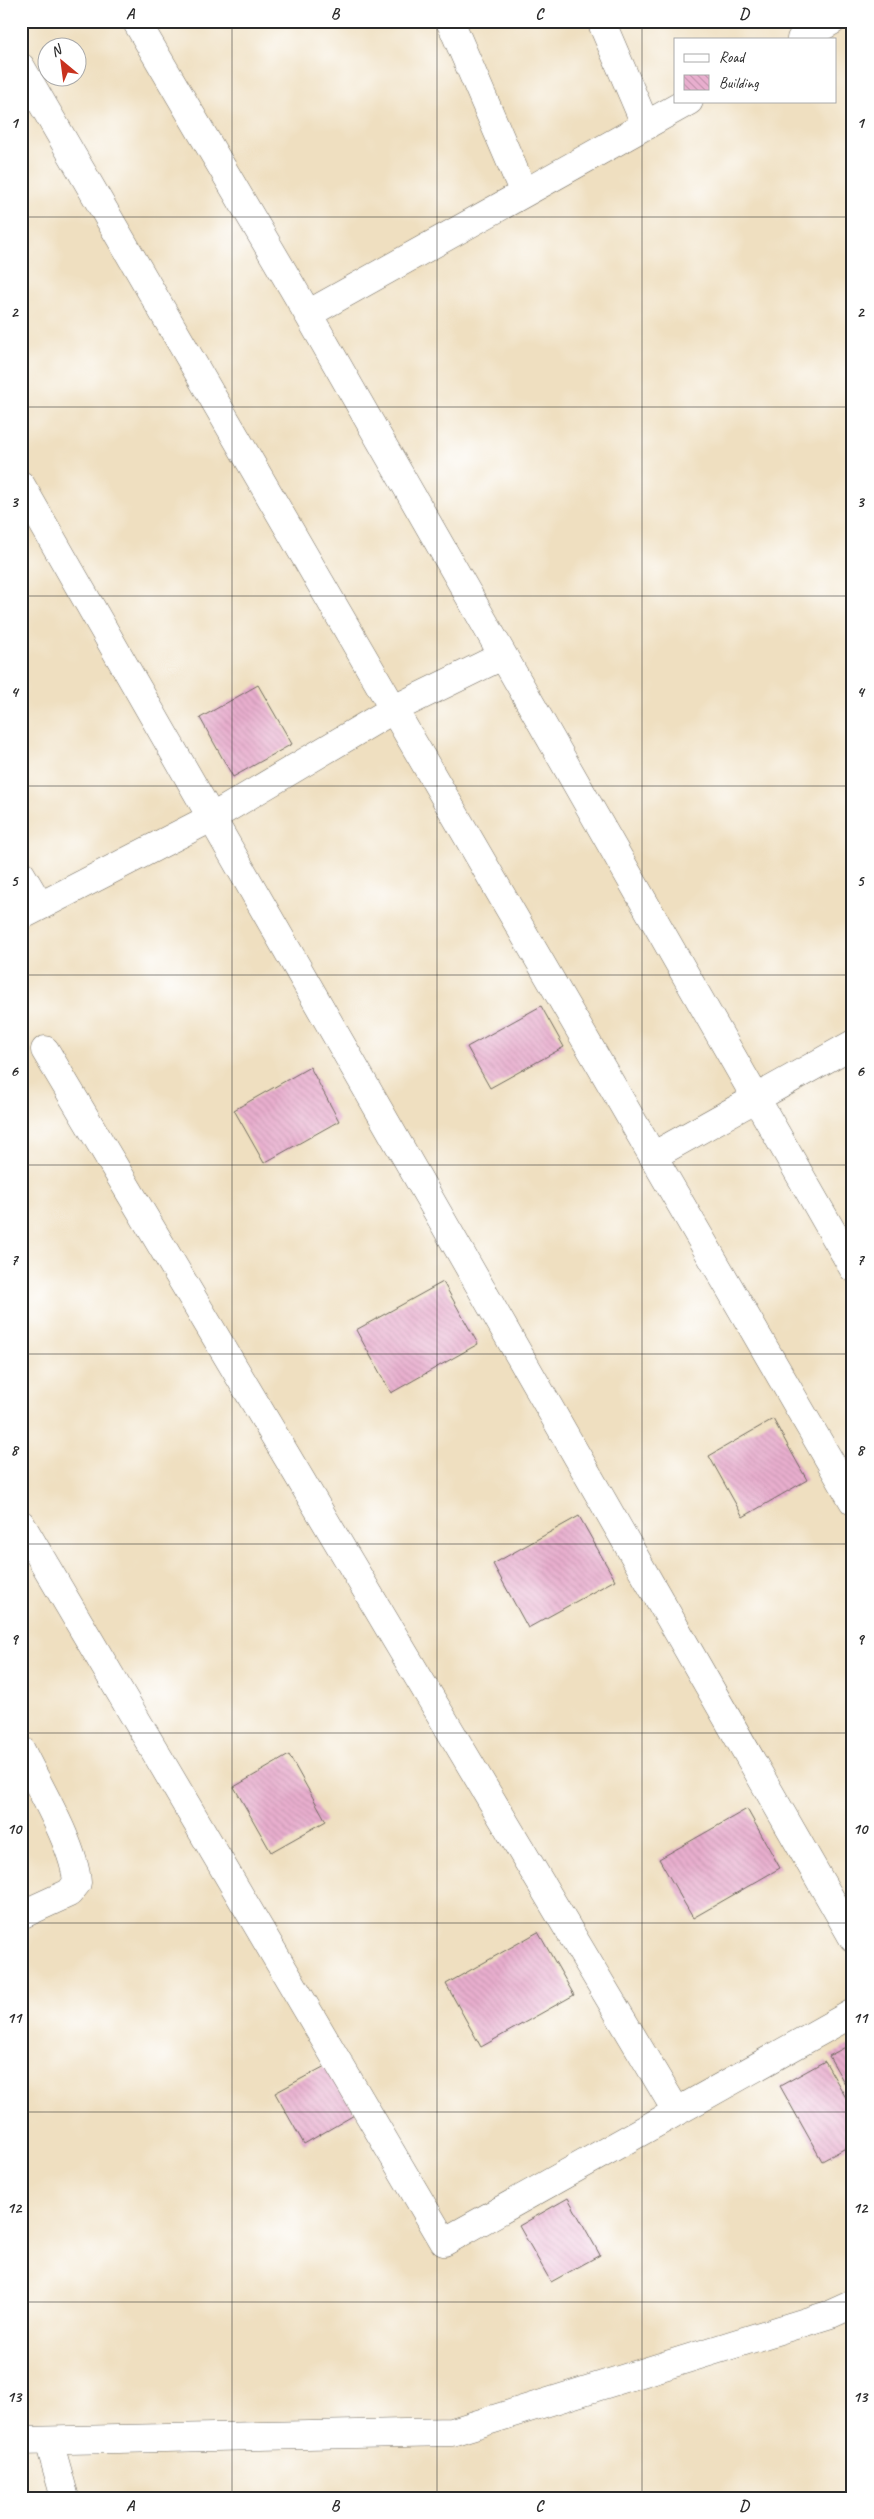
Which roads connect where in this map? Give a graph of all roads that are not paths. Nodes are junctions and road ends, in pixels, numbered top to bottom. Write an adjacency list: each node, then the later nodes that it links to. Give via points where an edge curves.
1 (136, 21): 10 (street)
2 (450, 21): 9 (street)
3 (601, 21): 8 (street)
4 (832, 21): 5 (street)
5 (803, 38)
6 (21, 67): 13 (street)
7 (687, 102): 8 (street)
8 (646, 126): 9 (street)
9 (524, 193): 10 (street)
10 (308, 314): 12 (street)
11 (21, 485): 14 (street)
12 (502, 656): 13 (street); 19 (street)
13 (394, 710): 14 (street); 20 (street)
14 (211, 818): 16 (street); 26 (street)
15 (21, 874): 16 (street)
16 (31, 911)
17 (853, 1044): 19 (street)
18 (45, 1050): 28 (street)
19 (756, 1098): 20 (street); 21 (street)
20 (653, 1156): 22 (street)
21 (853, 1268)
22 (853, 1501)
23 (21, 1524): 28 (street, via 444,2242)
24 (21, 1750): 25 (street, via 67,1844 76,1869 77,1883 69,1894)
25 (21, 1915)
26 (853, 1938)
27 (853, 2013): 28 (street)
28 (676, 2112)
29 (853, 2304): 31 (street, via 821,2317 452,2432)
30 (21, 2441): 31 (street)
31 (49, 2441): 32 (street)
32 (65, 2498)

